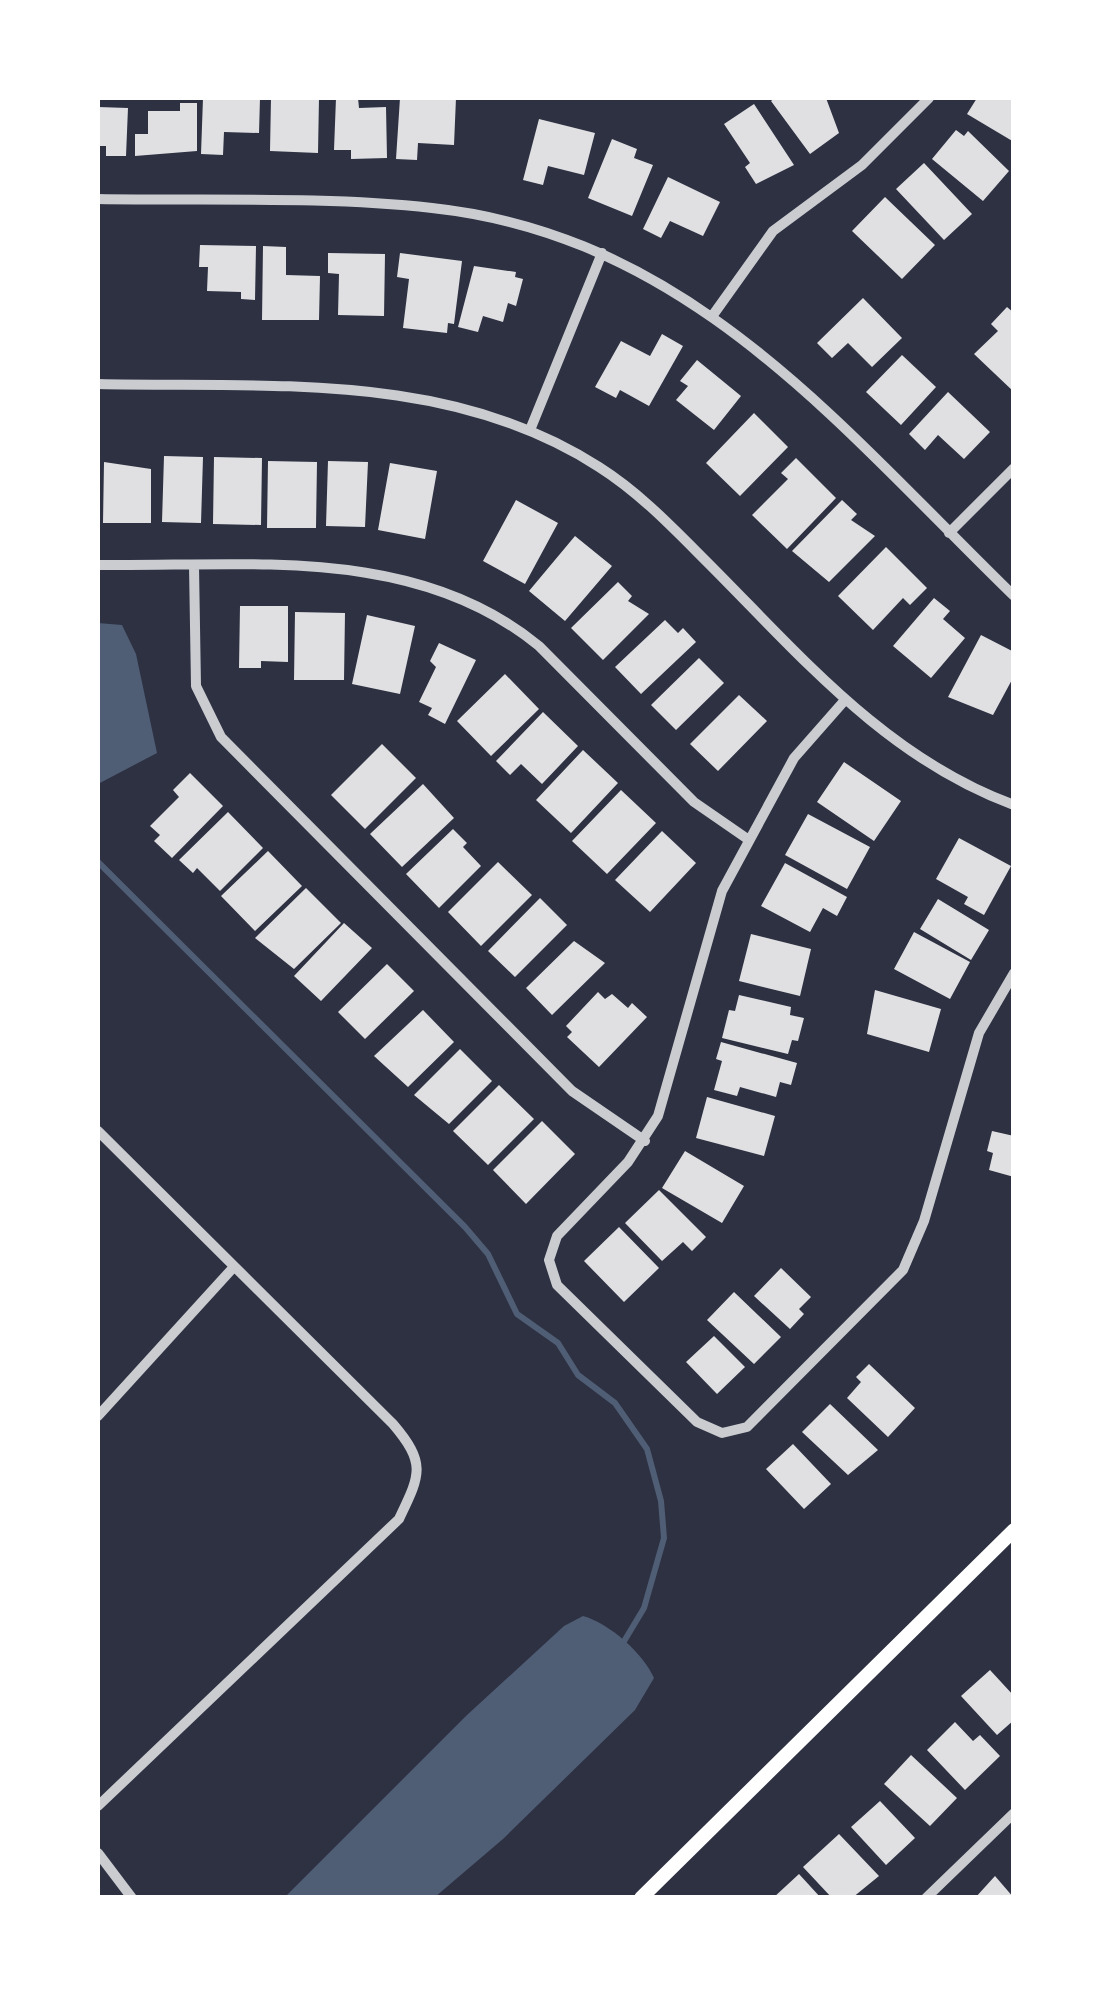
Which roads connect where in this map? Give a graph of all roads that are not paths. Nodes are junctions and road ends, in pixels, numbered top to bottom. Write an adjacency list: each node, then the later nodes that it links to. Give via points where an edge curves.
1 (929, 98): 4 (street, via 862,164 773,231)
2 (98, 199): 3 (street, via 433,208 502,220)
3 (602, 254): 4 (street); 6 (street)
4 (713, 315): 8 (street, via 769,357)
5 (98, 384): 6 (street, via 389,392)
6 (530, 430): 12 (street, via 600,468 655,510)
7 (1014, 468): 8 (street)
8 (949, 533): 11 (street)
9 (98, 564): 10 (street)
10 (194, 566): 14 (street, via 389,574 490,611 539,646 709,816); 17 (street, via 196,686 221,737 572,1091)
11 (1014, 596)
12 (845, 700): 13 (street, via 921,762); 14 (street, via 794,758)
13 (1014, 806)
14 (749, 840): 17 (street, via 715,910 668,1089)
15 (1014, 973): 17 (street, via 979,1033 921,1231 903,1270 748,1427 708,1429 557,1285 549,1260 557,1236)
16 (98, 1131): 18 (street)
17 (645, 1141)
18 (232, 1269): 19 (street); 21 (street, via 393,1424 414,1448 419,1478 398,1519)
19 (98, 1416)
20 (1014, 1530): 25 (main road)
21 (98, 1806)
22 (1014, 1813): 26 (street)
23 (98, 1853): 24 (street)
24 (132, 1898)
25 (641, 1898)
26 (926, 1898)

